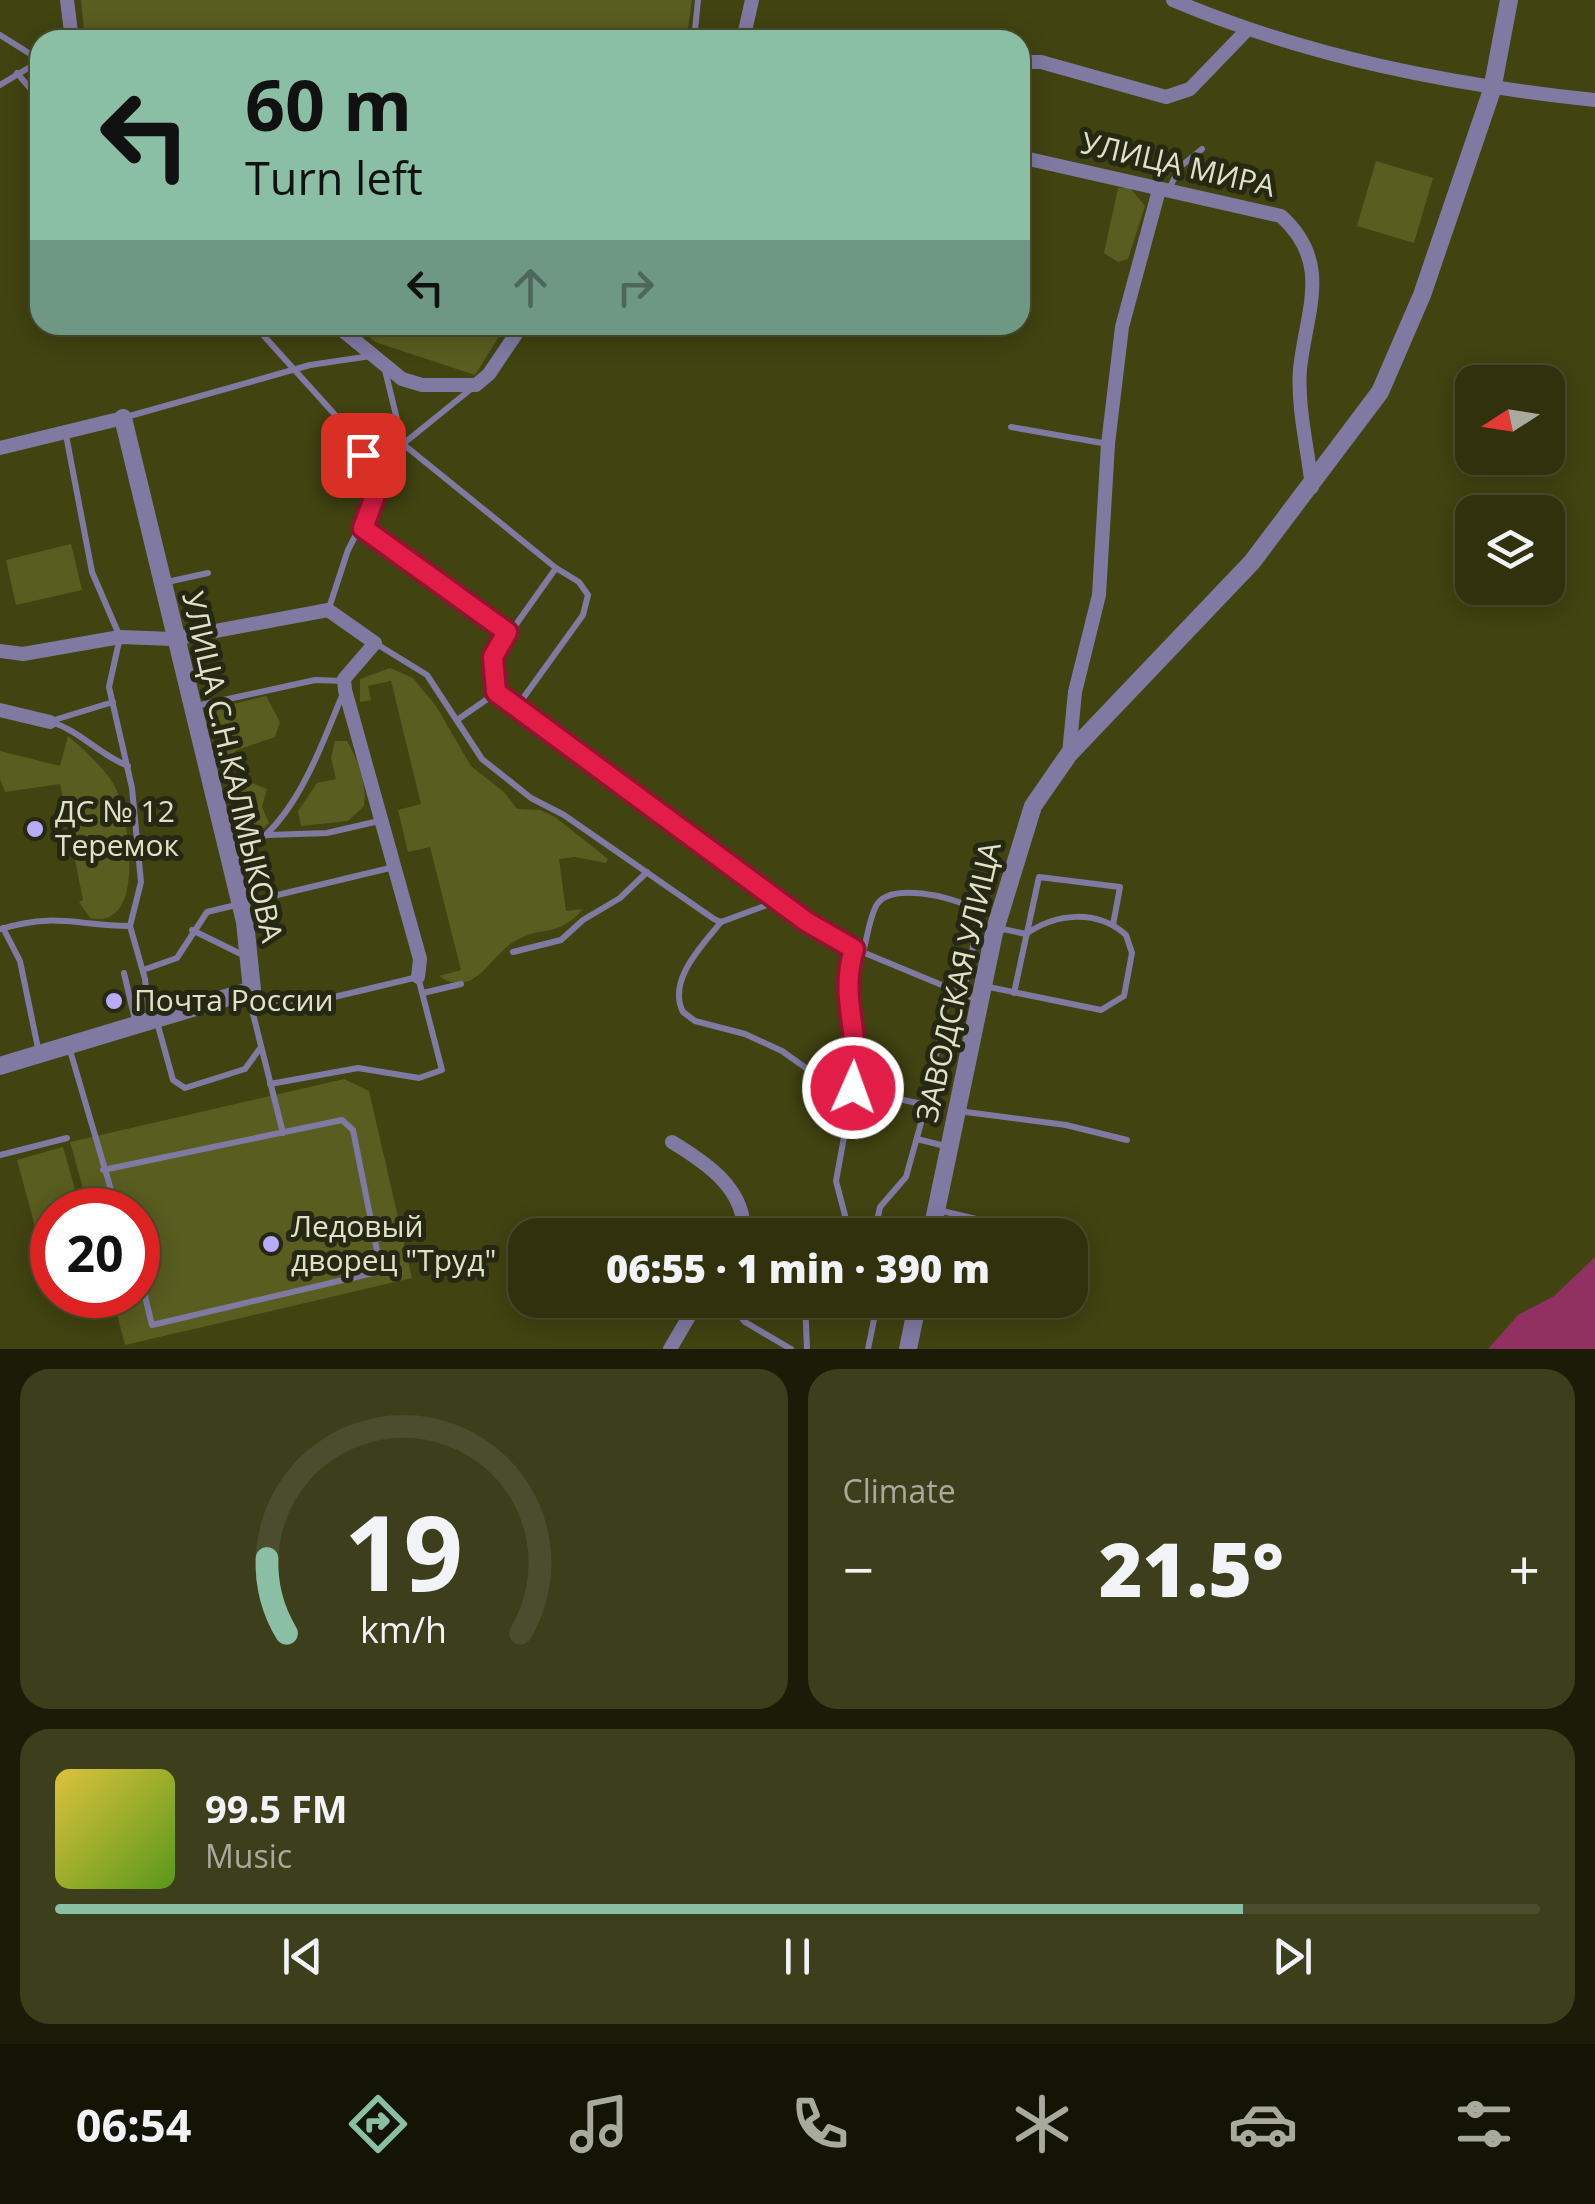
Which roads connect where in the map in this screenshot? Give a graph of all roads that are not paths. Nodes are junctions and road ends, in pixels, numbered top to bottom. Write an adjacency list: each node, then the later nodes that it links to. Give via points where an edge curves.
1 (698, 0): 7 (lane)
2 (752, 0): 8 (street)
3 (1173, 0): 9 (street)
4 (1509, 0): 17 (street)
5 (63, 3): 6 (street)
6 (70, 30)
7 (695, 30)
8 (746, 30)
9 (1246, 31): 12 (street, via 1190,89 1166,97); 17 (street)
10 (0, 35): 11 (lane)
11 (30, 54)
12 (1030, 62)
13 (30, 66): 14 (lane)
14 (16, 73): 15 (lane); 16 (lane)
15 (0, 85)
16 (30, 89)
17 (1492, 90): 18 (street); 35 (street, via 1422,295 1380,392)
18 (1595, 100)
19 (1202, 149): 21 (lane)
20 (1030, 159): 21 (street, УЛИЦА МИРА)
21 (1163, 191): 33 (street, via 1122,327); 35 (street, УЛИЦА МИРА, via 1281,216 1300,233 1312,268 1314,306 1300,371)
22 (262, 335): 26 (lane)
23 (348, 335): 25 (street)
24 (515, 335): 27 (street)
25 (378, 360): 26 (lane); 27 (street, via 422,385); 32 (lane)
26 (292, 370): 28 (lane); 34 (lane, via 346,428)
27 (476, 385): 32 (lane)
28 (123, 418): 30 (street); 39 (street, УЛИЦА С.Н.КАЛМЫКОВА)
29 (1011, 427): 33 (lane)
30 (65, 432): 31 (street); 42 (lane, via 92,572)
31 (1, 444)
32 (403, 444): 34 (lane); 37 (lane)
33 (1108, 444): 54 (street, via 1099,595 1075,692)
34 (380, 482): 36 (lane)
35 (1312, 488): 54 (street, via 1252,562)
36 (363, 528): 40 (lane, via 348,550); 41 (lane)
37 (556, 568): 41 (lane); 50 (lane, via 586,589 587,603)
38 (208, 573): 39 (lane)
39 (160, 583): 43 (street, УЛИЦА С.Н.КАЛМЫКОВА)
40 (328, 610): 43 (street); 44 (street)
41 (507, 632): 47 (lane, via 493,657)
42 (120, 637): 43 (street); 45 (street, via 23,654); 48 (lane)
43 (173, 639): 49 (street, УЛИЦА С.Н.КАЛМЫКОВА)
44 (375, 644): 46 (street); 52 (lane, via 426,675)
45 (0, 651)
46 (344, 686): 49 (lane, via 315,680); 56 (street); 57 (lane, via 309,775)
47 (496, 692): 50 (lane); 52 (lane)
48 (113, 702): 53 (lane); 55 (lane)
49 (190, 708): 58 (street, УЛИЦА С.Н.КАЛМЫКОВА)
50 (516, 708): 61 (lane)
51 (0, 710): 53 (street)
52 (457, 720): 60 (lane, via 482,760 518,789)
53 (50, 722): 55 (lane, via 72,728 106,758)
54 (1069, 754): 67 (street, ЗАВОДСКАЯ УЛИЦА, via 1033,806)
55 (128, 766): 65 (lane, via 141,882)
56 (383, 820): 57 (lane, via 327,833); 59 (street)
57 (266, 835): 58 (lane)
58 (228, 860): 62 (street, УЛИЦА С.Н.КАЛМЫКОВА)
59 (396, 866): 62 (lane); 76 (street, via 420,959)
60 (647, 872): 63 (lane); 71 (lane, via 561,940)
61 (779, 901): 63 (lane); 70 (lane)
62 (239, 902): 68 (lane, via 207,912); 73 (street, УЛИЦА С.Н.КАЛМЫКОВА)
63 (721, 922): 89 (lane, via 686,966 684,1012 782,1050 827,1083)
64 (1113, 925): 69 (lane, via 1077,915); 69 (lane, via 1120,887 1040,877); 79 (lane, via 1126,935 1132,954 1124,996 1114,1006 1086,1009)
65 (130, 926): 66 (lane, via 59,917); 74 (lane)
66 (1, 928): 86 (lane, via 20,962)
67 (996, 928): 69 (lane); 81 (street, ЗАВОДСКАЯ УЛИЦА)
68 (192, 930): 73 (lane); 74 (lane, via 177,958)
69 (1026, 934): 79 (lane)
70 (854, 949): 72 (lane); 89 (lane, via 845,978 858,1060)
71 (513, 952)
72 (864, 952): 78 (lane); 81 (lane, via 882,898 902,892 963,902 972,908 976,932)
73 (249, 958): 82 (street, УЛИЦА С.Н.КАЛМЫКОВА)
74 (143, 970): 83 (lane)
75 (124, 973): 83 (lane)
76 (418, 977): 80 (lane); 82 (lane, via 309,1003)
77 (461, 984): 80 (lane)
78 (950, 988): 81 (lane); 90 (lane)
79 (1014, 992): 81 (lane)
80 (423, 993): 88 (lane, via 440,1073 419,1078 358,1068)
81 (975, 993): 91 (street, ЗАВОДСКАЯ УЛИЦА)
82 (249, 996): 83 (street); 85 (lane)
83 (148, 1023): 84 (street); 85 (lane, via 179,1086 245,1069)
84 (69, 1046): 86 (street); 99 (lane)
85 (261, 1047): 88 (lane)
86 (39, 1054): 87 (street)
87 (0, 1066)
88 (270, 1084): 92 (lane)
89 (853, 1088): 90 (lane); 103 (lane, via 836,1181)
90 (926, 1105): 94 (lane)
91 (957, 1111): 95 (lane); 97 (street, ЗАВОДСКАЯ УЛИЦА)
92 (283, 1133): 99 (lane); 107 (lane, via 349,1121 380,1266 373,1273 152,1324)
93 (67, 1138): 98 (lane)
94 (917, 1139): 97 (lane); 104 (lane, via 906,1177)
95 (1126, 1140)
96 (672, 1142): 102 (street, via 725,1180)
97 (949, 1147): 101 (street, ЗАВОДСКАЯ УЛИЦА)
98 (0, 1155)
99 (104, 1170): 100 (lane)
100 (110, 1188)
101 (936, 1210): 105 (street, ЗАВОДСКАЯ УЛИЦА); 106 (lane)
102 (739, 1218)
103 (846, 1218)
104 (877, 1218)
105 (934, 1218)
106 (971, 1218)
107 (150, 1318)
108 (688, 1318): 113 (street)
109 (743, 1318): 114 (lane)
110 (806, 1318): 115 (lane)
111 (874, 1318): 116 (lane)
112 (914, 1318): 117 (street)
113 (670, 1349)
114 (790, 1349)
115 (807, 1349)
116 (868, 1349)
117 (908, 1349)

